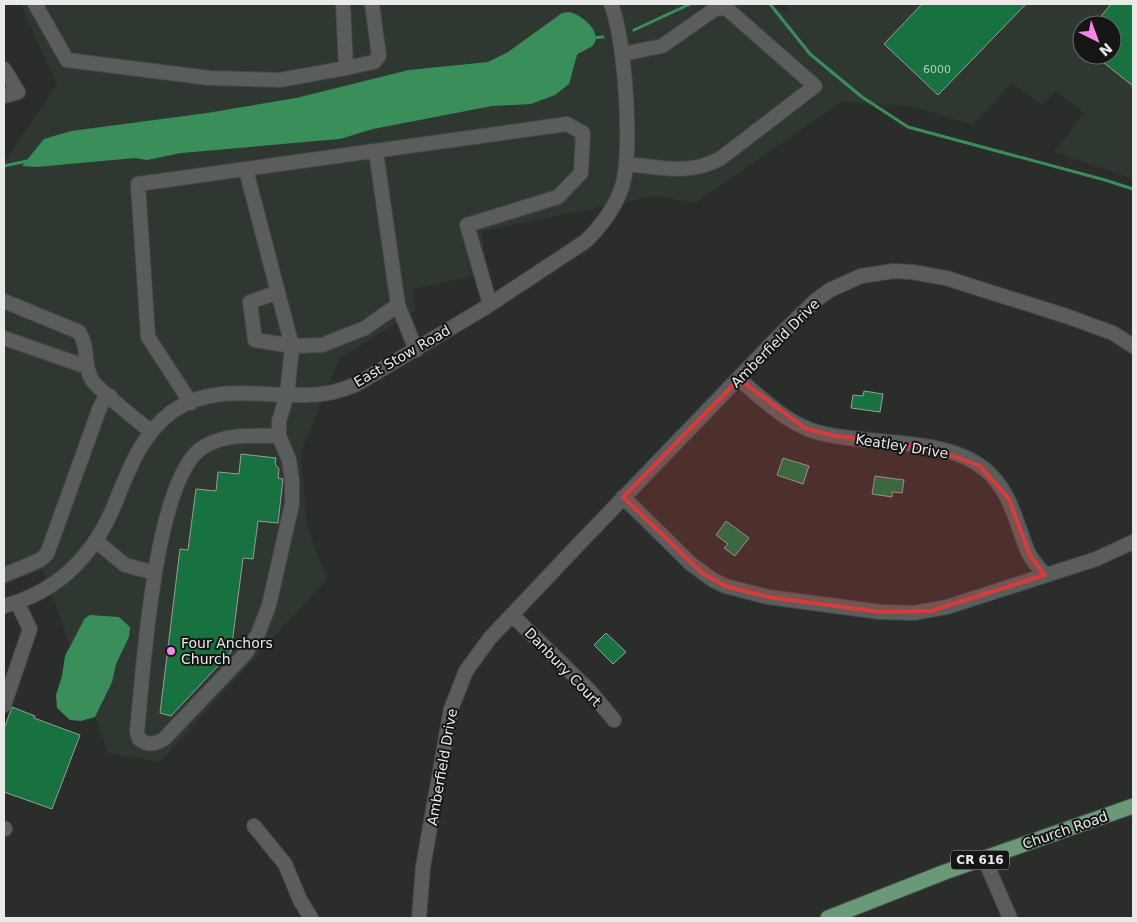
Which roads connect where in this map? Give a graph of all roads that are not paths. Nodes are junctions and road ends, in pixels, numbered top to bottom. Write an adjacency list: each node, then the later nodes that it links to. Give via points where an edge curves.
1 (35, 4): 6 (street, via 67,60 209,78 280,80)
2 (343, 4): 6 (street)
3 (372, 4): 6 (street, via 379,56 374,62)
4 (611, 4): 5 (street, East Stow Road)
5 (622, 54): 10 (street, East Stow Road); 10 (street, via 662,46 715,9 726,8 815,86 706,167 689,170)
6 (346, 68)
7 (4, 69): 8 (street, via 18,92)
8 (4, 96)
9 (376, 152): 11 (street); 14 (street, via 567,124 582,133 581,173 558,197 467,224); 15 (street)
10 (626, 164): 14 (street, East Stow Road, via 616,202 598,229 573,251)
11 (246, 170): 12 (street); 24 (street, via 138,184 148,337)
12 (278, 292): 17 (street); 17 (street, via 250,302 256,340)
13 (4, 301): 20 (street, via 79,332 86,342)
14 (490, 304): 19 (street, East Stow Road)
15 (398, 305): 17 (street, via 365,328 322,345); 19 (street)
16 (4, 338): 20 (street)
17 (292, 346): 22 (street)
18 (1133, 346): 21 (street, Amberfield Drive, via 1097,326 946,278 894,271 860,276 830,290 803,312)
19 (416, 350): 22 (street, East Stow Road, via 375,375 340,391)
20 (87, 367): 23 (street, via 93,382)
21 (739, 379): 27 (street, Amberfield Drive); 32 (street, Keatley Drive, via 793,423 805,428 831,435 933,448 959,455 980,466 996,480 1009,499 1030,555)
22 (287, 395): 24 (street, East Stow Road, via 226,394); 26 (street, via 279,421)
23 (110, 396): 25 (street); 31 (street, via 100,407 47,554)
24 (191, 402): 25 (street, East Stow Road, via 174,410)
25 (151, 432): 28 (street, East Stow Road, via 137,452)
26 (279, 436): 30 (street, via 228,437 203,446 190,461 170,501); 30 (street, via 289,460 292,504 277,574 258,634 245,654 164,739 146,744 136,732)
27 (624, 497): 32 (street, via 662,538 702,573 725,586 753,595 855,609 914,613 980,598); 34 (street, Amberfield Drive)
28 (96, 541): 30 (street, via 125,565); 33 (street, East Stow Road, via 85,557 55,584)
29 (1133, 542): 32 (street, via 1112,553)
30 (155, 573)
31 (4, 575)
32 (1045, 575)
33 (10, 604): 35 (street, via 30,629)
34 (512, 615): 36 (street, Danbury Court, via 590,691); 41 (street, Amberfield Drive, via 466,671 451,708 423,867)
35 (4, 705)
36 (614, 720)
37 (1133, 806): 39 (main road, Church Road / CR 616)
38 (254, 826): 40 (street, via 285,864)
39 (984, 858): 42 (main road, Church Road / CR 616); 43 (street)
40 (311, 918)
41 (419, 918)
42 (828, 918)
43 (1010, 918)

